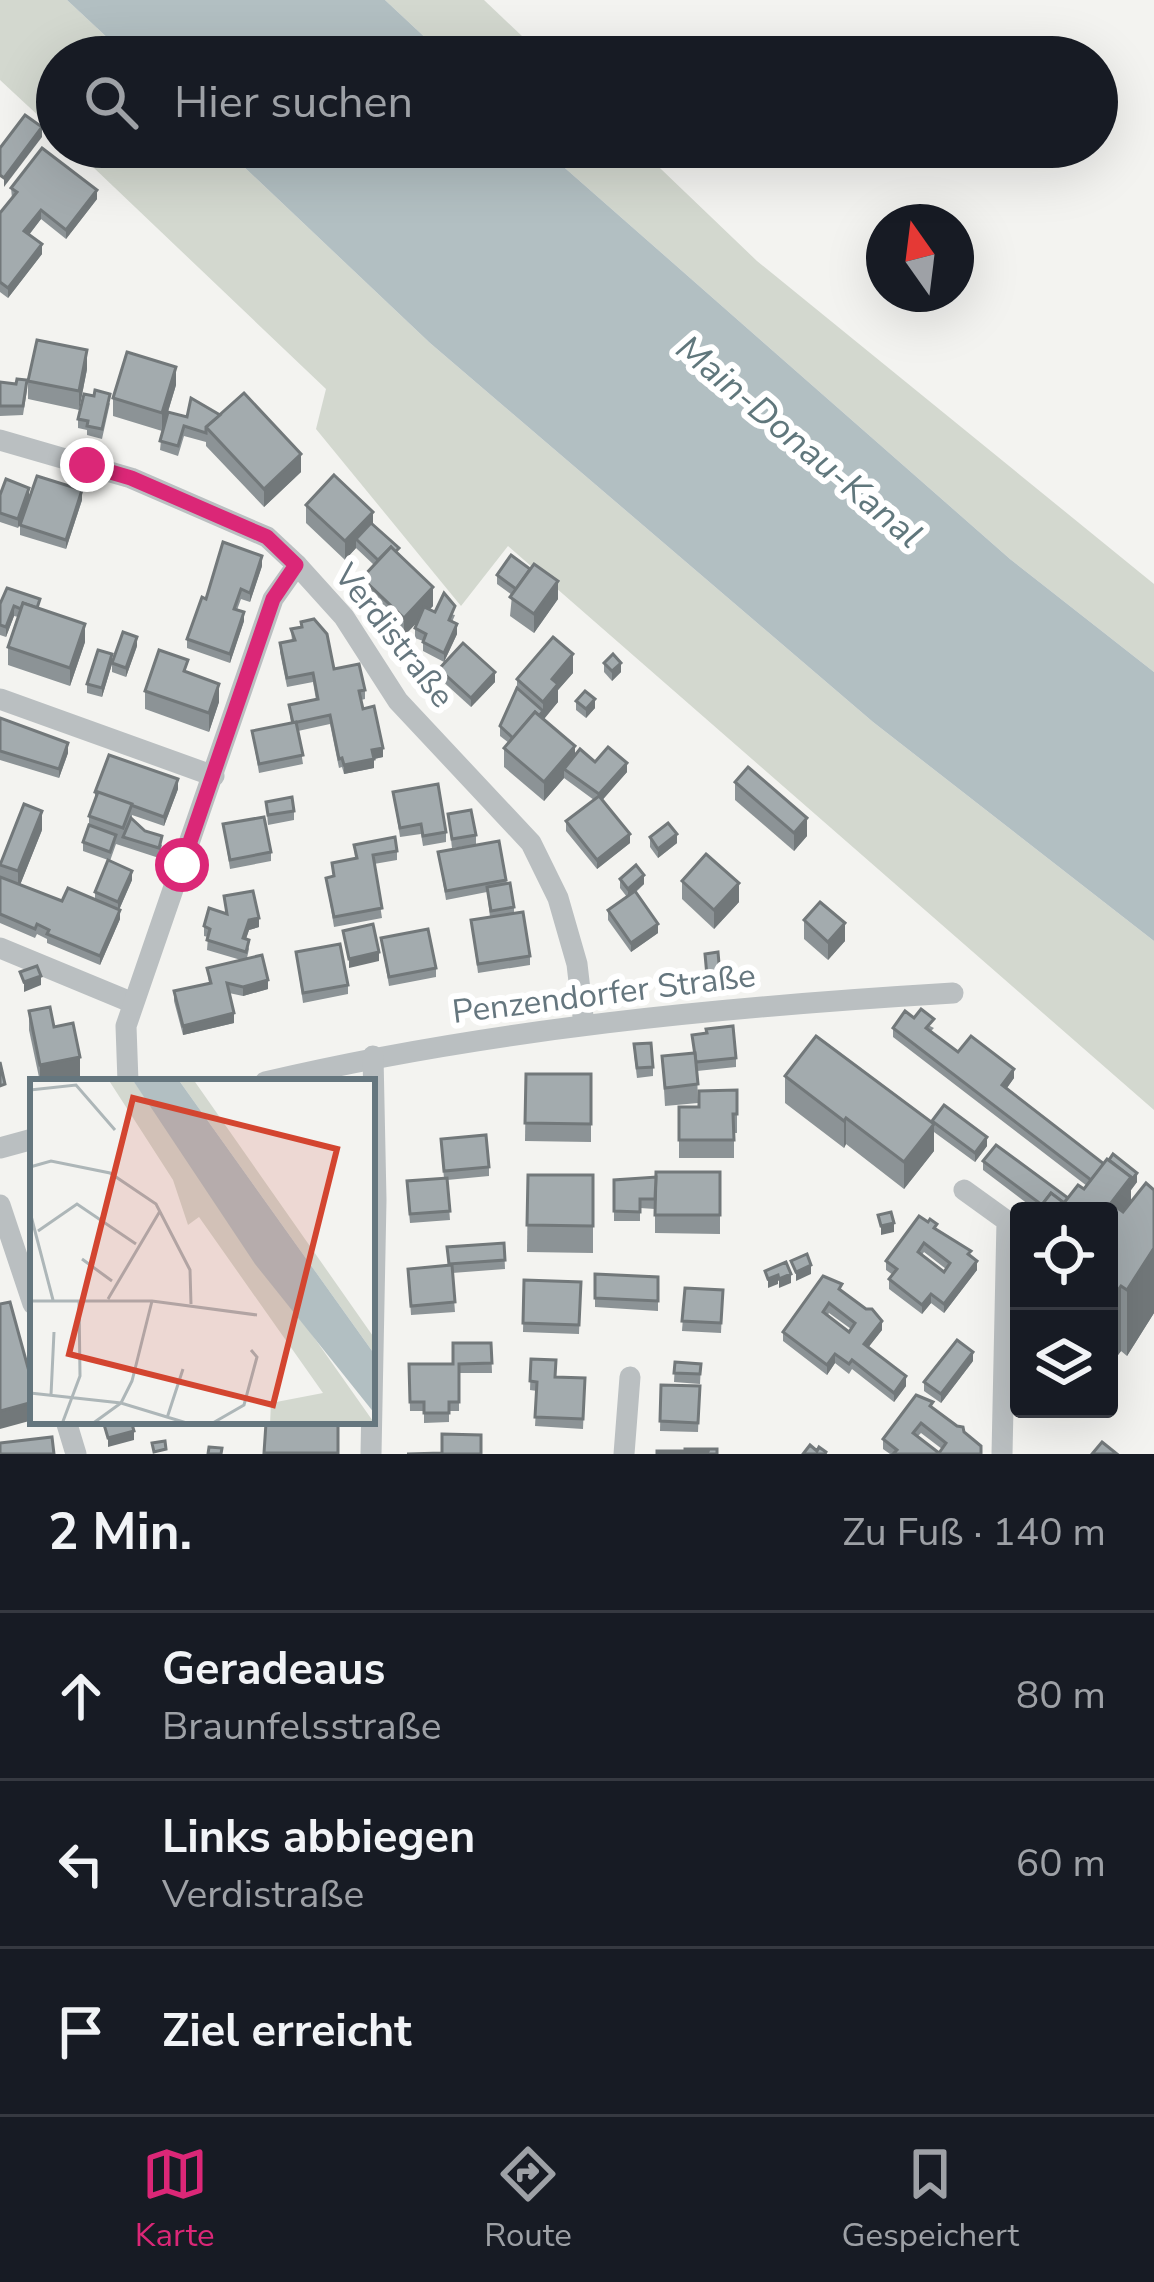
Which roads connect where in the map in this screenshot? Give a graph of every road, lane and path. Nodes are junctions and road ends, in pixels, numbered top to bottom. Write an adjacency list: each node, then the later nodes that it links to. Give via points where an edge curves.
1 (0, 440): 2 (street, Verdistraße, via 131,478 267,537)
2 (296, 565): 4 (street, via 273,599); 8 (street, Verdistraße, via 344,617 398,701 531,843 577,964)
3 (0, 699): 4 (street)
4 (214, 776): 7 (street)
5 (0, 948): 7 (street)
6 (953, 994): 8 (street, Penzendorfer Straße)
7 (133, 1003): 10 (street)
8 (584, 1025): 9 (street, Penzendorfer Straße)
9 (373, 1056): 11 (street, Penzendorfer Straße); 12 (street)
10 (128, 1079)
11 (277, 1079)
12 (373, 1079)
13 (30, 1140): 14 (street)
14 (0, 1148)
15 (375, 1151): 18 (street)
16 (964, 1190): 26 (street, via 1006,1221)
17 (0, 1205): 19 (street)
18 (375, 1250)
19 (30, 1295)
20 (630, 1377): 25 (street)
21 (68, 1424): 23 (street)
22 (372, 1424): 24 (street)
23 (76, 1454)
24 (371, 1454)
25 (624, 1454)
26 (1003, 1454)

